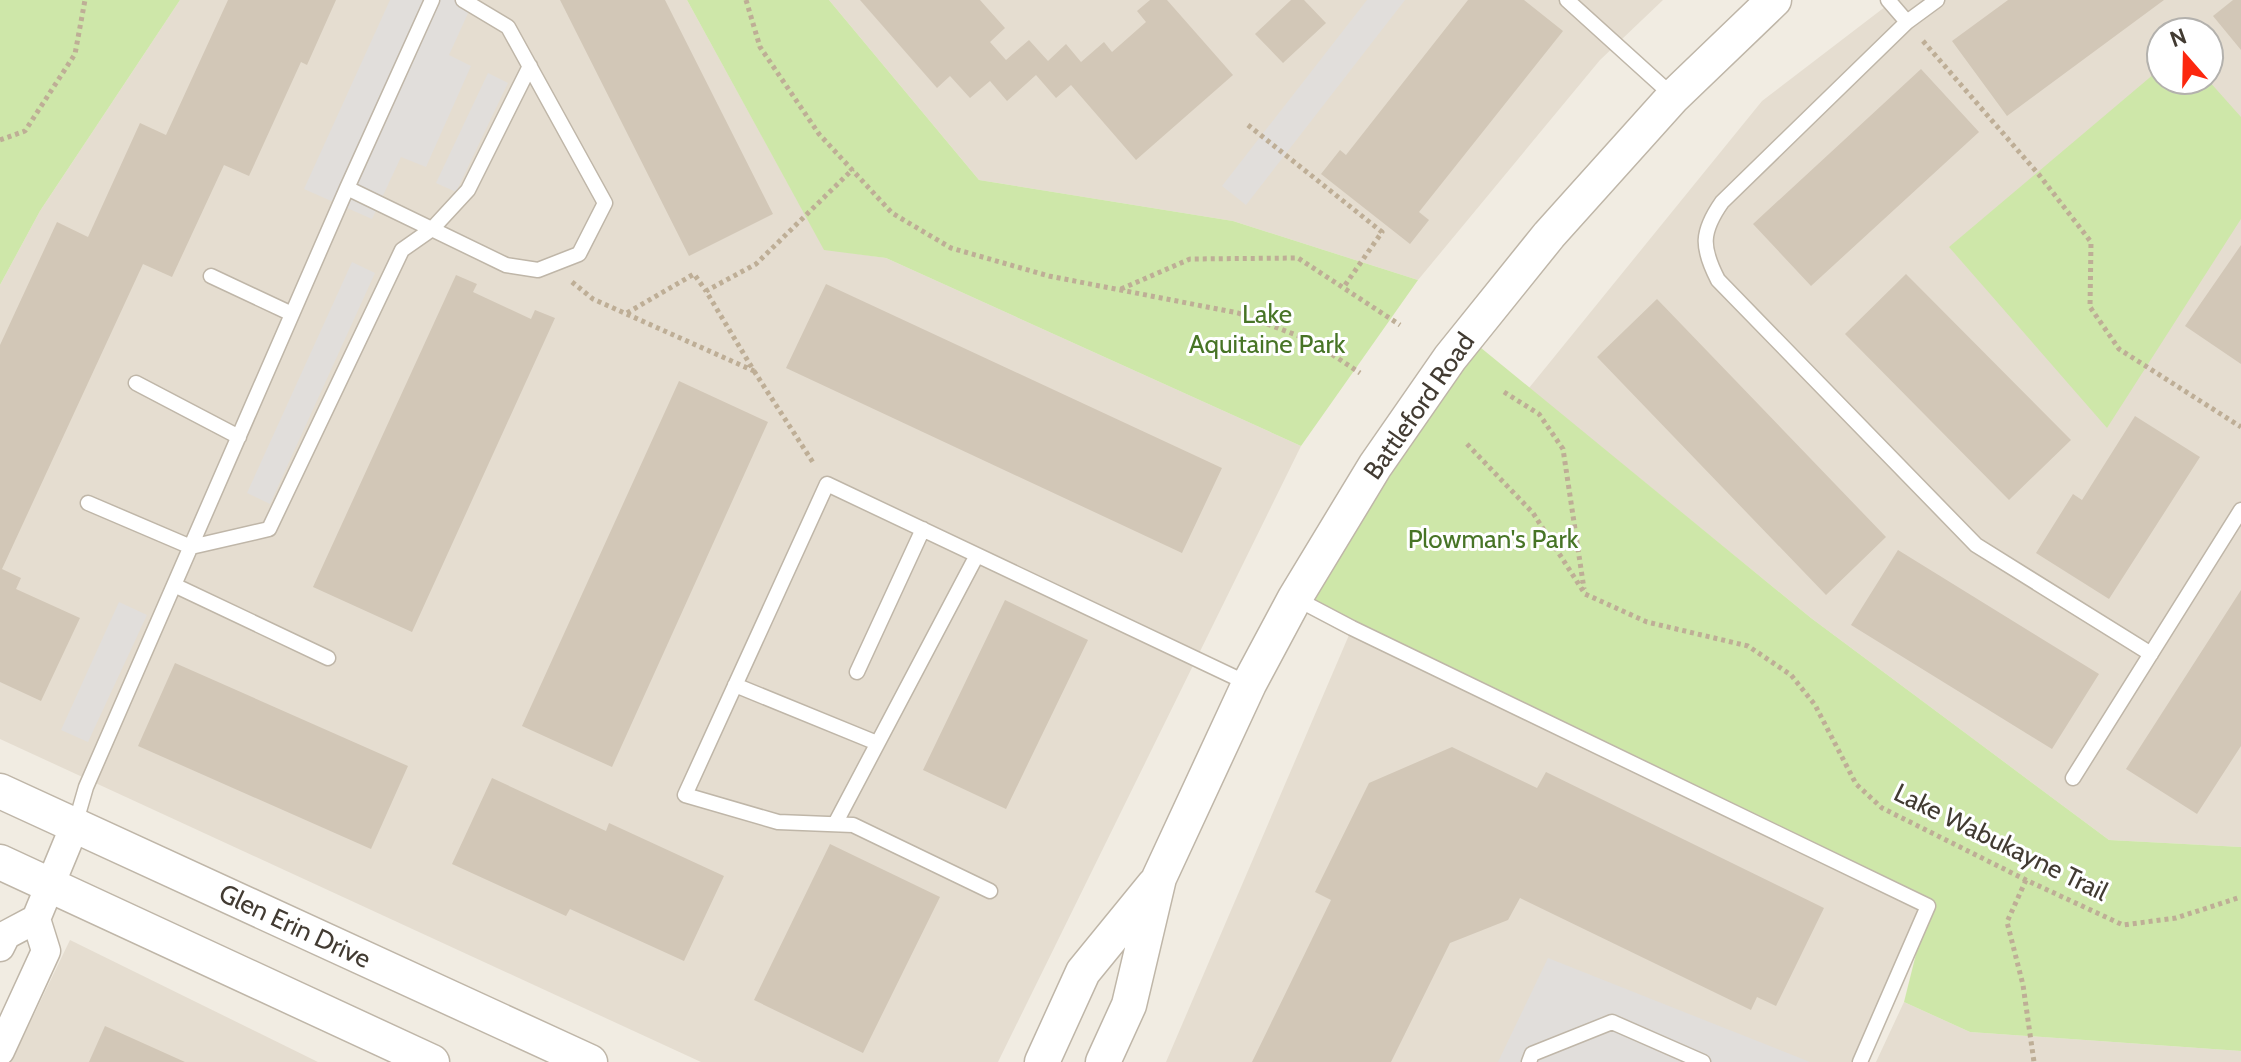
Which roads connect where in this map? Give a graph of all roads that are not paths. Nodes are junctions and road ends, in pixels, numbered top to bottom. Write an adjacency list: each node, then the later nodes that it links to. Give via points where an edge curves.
1 (432, 0): 10 (lane)
2 (463, 0): 8 (lane, via 508,27)
3 (1567, 0): 9 (lane)
4 (1774, 0): 9 (street, Battleford Road)
5 (1888, 0): 7 (lane)
6 (1937, 0): 7 (lane)
7 (1907, 22): 23 (lane, via 1722,202 1704,239 1707,259 1718,280 1976,545)
8 (530, 66): 11 (lane, via 468,190); 11 (lane, via 605,203 579,254 538,270 506,265)
9 (1673, 97): 22 (street, Battleford Road, via 1549,235 1450,358 1375,466)
10 (347, 188): 11 (lane); 13 (lane)
11 (432, 229): 19 (lane, via 402,250 269,529)
12 (211, 276): 13 (lane)
13 (292, 314): 15 (lane)
14 (136, 383): 15 (lane)
15 (239, 437): 19 (lane)
16 (88, 503): 19 (lane)
17 (2241, 510): 23 (lane)
18 (923, 529): 20 (lane); 25 (lane); 27 (lane, via 827,484)
19 (191, 547): 21 (lane)
20 (977, 555): 26 (lane); 28 (lane)
21 (174, 585): 24 (lane); 32 (lane, via 86,787)
22 (1295, 598): 26 (street, Battleford Road); 46 (lane, via 1928,906)
23 (2151, 654): 29 (lane)
24 (328, 658)
25 (857, 672)
26 (1249, 684): 34 (street, Battleford Road)
27 (735, 685): 28 (lane); 31 (lane, via 685,795 778,822)
28 (877, 743): 31 (lane)
29 (2073, 778)
30 (0, 791): 32 (street, Glen Erin Drive)
31 (835, 824): 36 (lane, via 853,825)
32 (75, 825): 35 (street); 41 (street, Glen Erin Drive)
33 (0, 862): 35 (street)
34 (1159, 878): 42 (street, Battleford Road, via 1083,972); 43 (street, Battleford Road, via 1129,1005)
35 (50, 885): 37 (street); 40 (street)
36 (990, 891)
37 (36, 919): 38 (street, via 6,935); 39 (street, via 46,951)
38 (0, 947)
39 (0, 1051)
40 (432, 1062)
41 (590, 1062)
42 (1042, 1062)
43 (1103, 1062)
44 (1529, 1062): 45 (lane, via 1532,1054 1612,1022)
45 (1703, 1062)
46 (1860, 1062)

